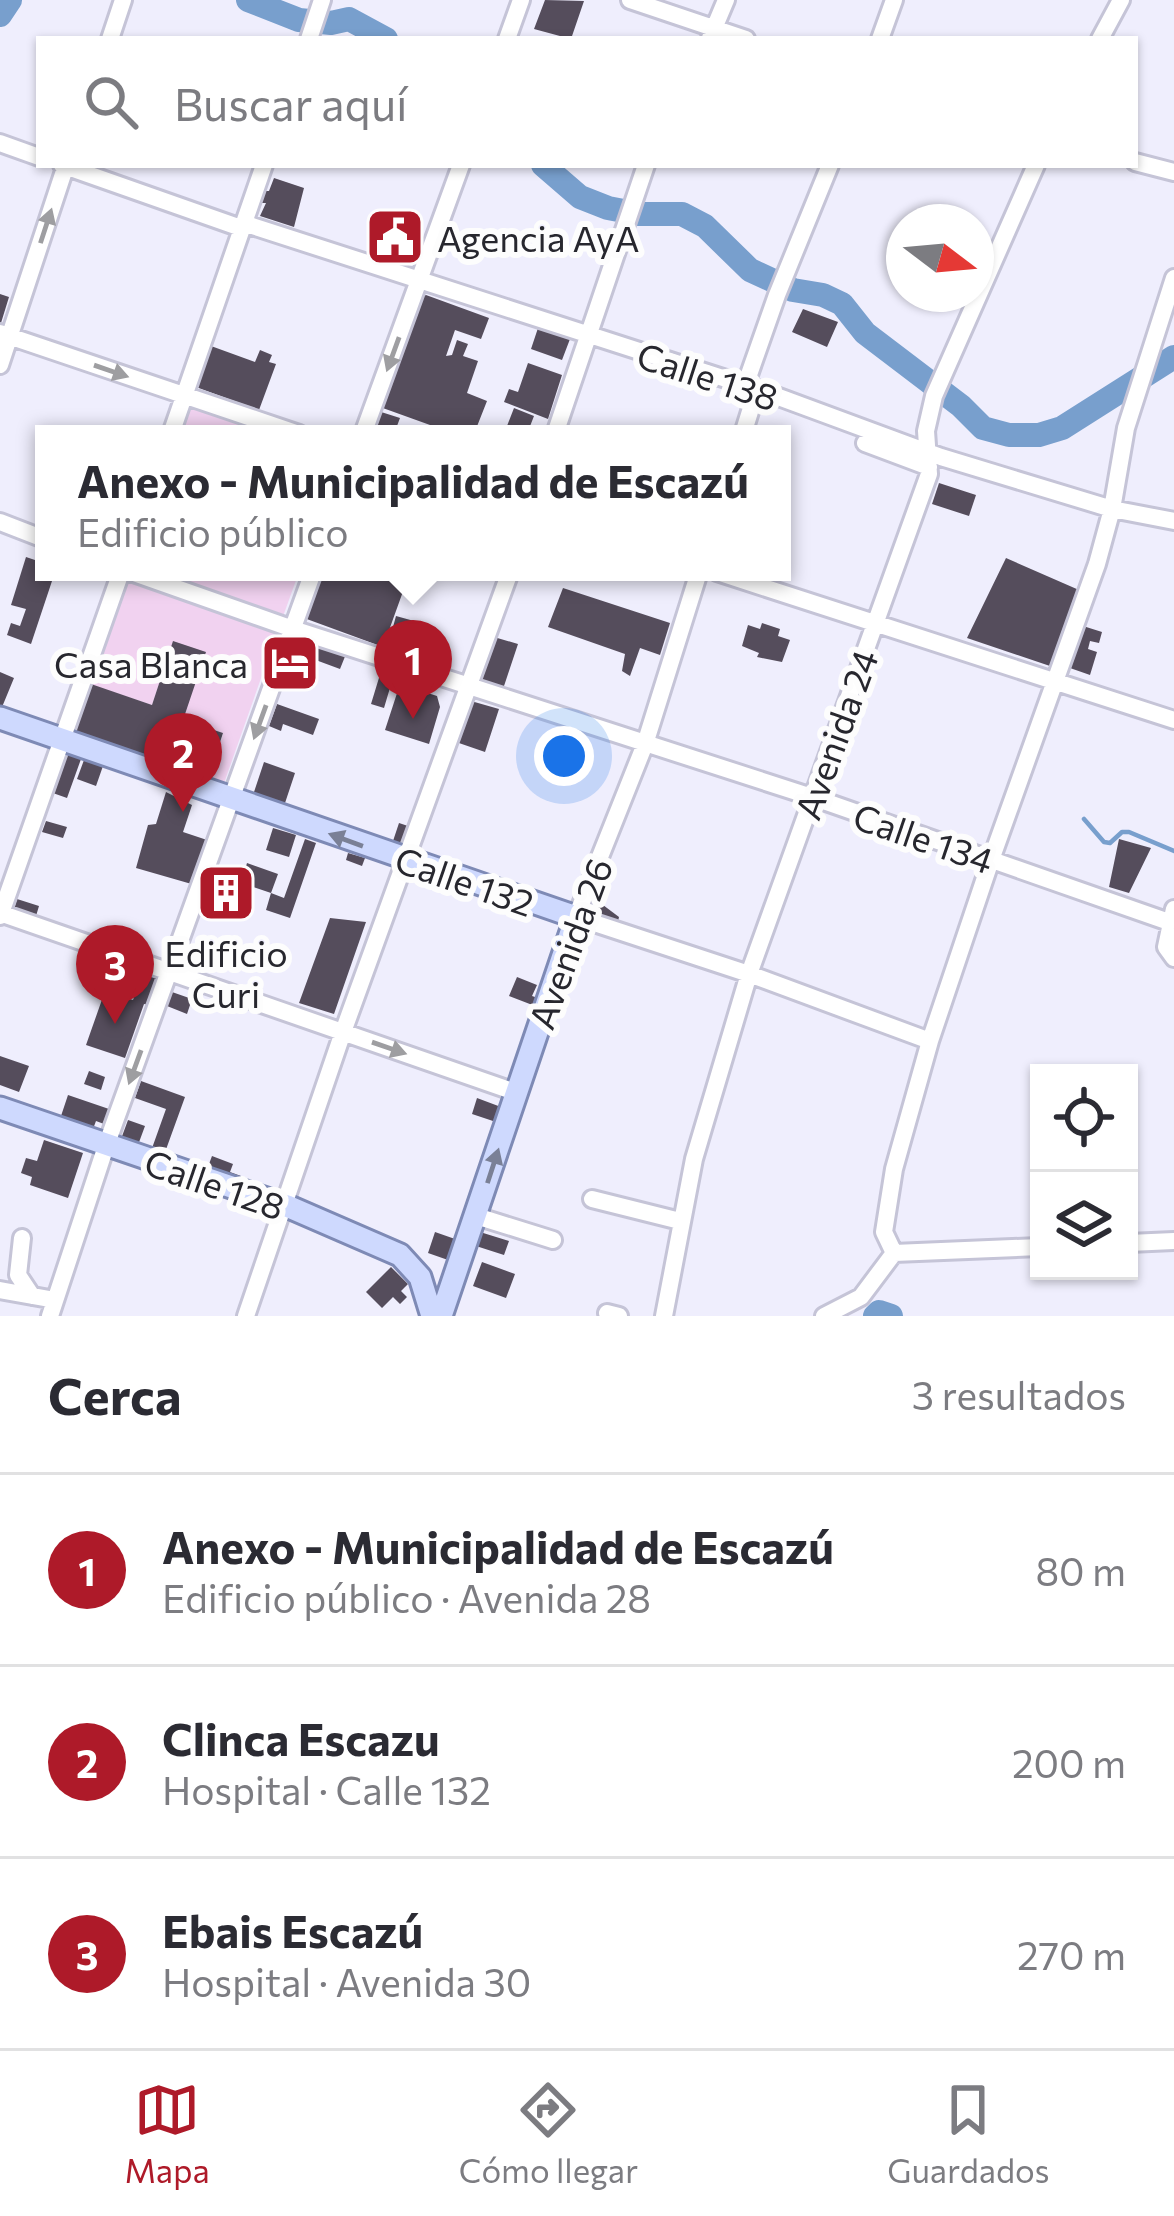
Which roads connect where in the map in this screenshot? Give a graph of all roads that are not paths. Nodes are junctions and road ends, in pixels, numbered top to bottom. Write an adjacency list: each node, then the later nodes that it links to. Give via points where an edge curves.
1 (123, 0): 9 (street)
2 (521, 0): 11 (street)
3 (630, 0): 8 (street)
4 (726, 0): 8 (street)
5 (894, 0): 12 (street)
6 (1121, 0): 13 (street)
7 (321, 4): 10 (street)
8 (712, 34)
9 (111, 36)
10 (311, 36)
11 (508, 36)
12 (881, 36)
13 (1102, 36)
14 (0, 143): 15 (street)
15 (36, 156)
16 (1138, 163): 24 (street)
17 (63, 168): 28 (street, one-way to 17)
18 (73, 168): 25 (street, Calle 138)
19 (263, 168): 25 (street)
20 (460, 168): 27 (street)
21 (645, 168): 29 (street)
22 (829, 168): 31 (street, via 777,295)
23 (1035, 168): 39 (street, Avenida 24, via 934,396)
24 (1174, 172)
25 (242, 225): 27 (street, Calle 138); 32 (street)
26 (1174, 278): 40 (street)
27 (420, 280): 29 (street, Calle 138); 35 (street, one-way to 35)
28 (5, 335): 30 (street); 32 (street, one-way to 32)
29 (587, 335): 31 (street, Calle 138); 36 (street)
30 (0, 365)
31 (751, 388): 37 (street); 39 (street, Calle 138)
32 (185, 397): 33 (street); 34 (street)
33 (174, 425)
34 (271, 425)
35 (366, 425)
36 (558, 425)
37 (745, 425)
38 (865, 443): 39 (street)
39 (928, 459): 40 (street, Calle 138); 50 (street, Avenida 24)
40 (1112, 509): 41 (street, Calle 138); 52 (street)
41 (1174, 521)
42 (0, 522): 43 (street)
43 (35, 536)
44 (118, 581): 56 (street)
45 (157, 581): 51 (street, Calle 134)
46 (311, 581): 51 (street)
47 (507, 581): 53 (street)
48 (697, 581): 57 (street, Avenida 26)
49 (745, 581): 50 (street)
50 (875, 623): 52 (street); 58 (street, Avenida 24)
51 (293, 629): 53 (street, Calle 134); 59 (street, one-way to 59)
52 (1052, 679): 55 (street); 60 (street)
53 (470, 688): 57 (street, Calle 134); 61 (street)
54 (0, 718): 56 (main road, Calle 132)
55 (1174, 720)
56 (63, 739): 59 (main road, Calle 132); 62 (street)
57 (645, 744): 58 (street, Calle 134); 64 (street, Avenida 26)
58 (812, 797): 60 (street, Calle 134); 67 (street, Avenida 24)
59 (232, 799): 61 (main road, Calle 132, one-way to 59); 66 (street)
60 (991, 860): 63 (street, Calle 134); 69 (street)
61 (406, 861): 64 (main road, Calle 132); 68 (street)
62 (0, 914): 66 (street)
63 (1172, 916): 65 (street, via 1166,947)
64 (576, 917): 67 (street, Calle 132); 70 (main road, Avenida 26)
65 (1174, 958)
66 (171, 971): 68 (street); 72 (street, one-way to 72)
67 (748, 974): 69 (street, Calle 132); 76 (street, Avenida 24)
68 (343, 1032): 70 (street, one-way to 70); 74 (street)
69 (931, 1041): 82 (street, via 889,1191 884,1232)
70 (515, 1092): 75 (main road, Avenida 26, one-way to 70)
71 (0, 1108): 72 (main road, Calle 128)
72 (106, 1146): 74 (main road, Calle 128); 87 (street)
73 (592, 1199): 76 (street)
74 (286, 1206): 84 (main road, Calle 128, via 400,1255); 89 (street)
75 (476, 1216): 78 (street); 83 (main road, Avenida 26)
76 (680, 1221): 91 (street, Avenida 24)
77 (22, 1238): 86 (street, via 18,1275)
78 (553, 1240)
79 (1174, 1240): 80 (street)
80 (1138, 1242)
81 (1030, 1247): 82 (street)
82 (894, 1253): 88 (street, via 861,1298)
83 (455, 1275): 84 (main road, via 438,1282); 90 (main road, Avenida 26)
84 (420, 1276): 90 (main road)
85 (0, 1290): 86 (street)
86 (32, 1296): 87 (street)
87 (53, 1308)
88 (831, 1314)
89 (246, 1316)
90 (434, 1316)
91 (664, 1316)

